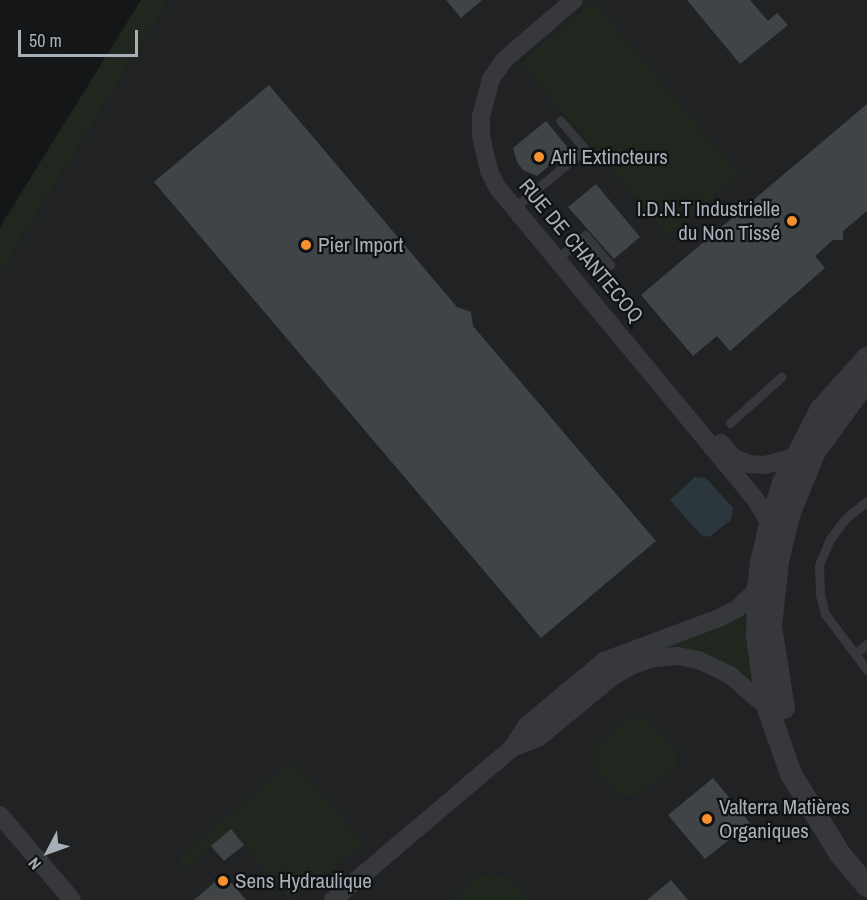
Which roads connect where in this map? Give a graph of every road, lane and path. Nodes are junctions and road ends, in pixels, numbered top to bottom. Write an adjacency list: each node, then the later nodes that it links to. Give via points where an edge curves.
1 (574, 0): 3 (street, RUE DE CHANTECOQ, via 497,68 485,95 481,126 484,156 497,187)
2 (560, 120): 3 (lane, via 585,149)
3 (515, 207): 4 (street, RUE DE CHANTECOQ)
4 (558, 258): 5 (lane, via 585,235); 8 (street, RUE DE CHANTECOQ)
5 (610, 265)
6 (867, 358): 11 (street, via 821,409)
7 (781, 377): 10 (lane)
8 (659, 380): 11 (street, via 733,457 758,465); 13 (street, RUE DE CHANTECOQ)
9 (867, 380): 21 (street, via 814,453 795,496 778,562 771,626 780,694 793,742 837,826)
10 (730, 423)
11 (795, 457): 13 (street)
12 (867, 501): 16 (lane, via 835,532 819,565 825,614)
13 (770, 524): 14 (street)
14 (758, 590): 18 (street, via 759,663); 19 (street, via 737,609 719,618 604,661 527,725)
15 (867, 644): 16 (lane)
16 (855, 654): 17 (lane)
17 (867, 670)
18 (766, 703): 19 (street, via 714,665 677,656 655,658 612,677 538,738); 22 (street, via 800,792 840,854)
19 (512, 748): 24 (street)
20 (0, 815): 23 (street)
21 (867, 864)
22 (867, 886)
23 (72, 900)
24 (333, 900)

